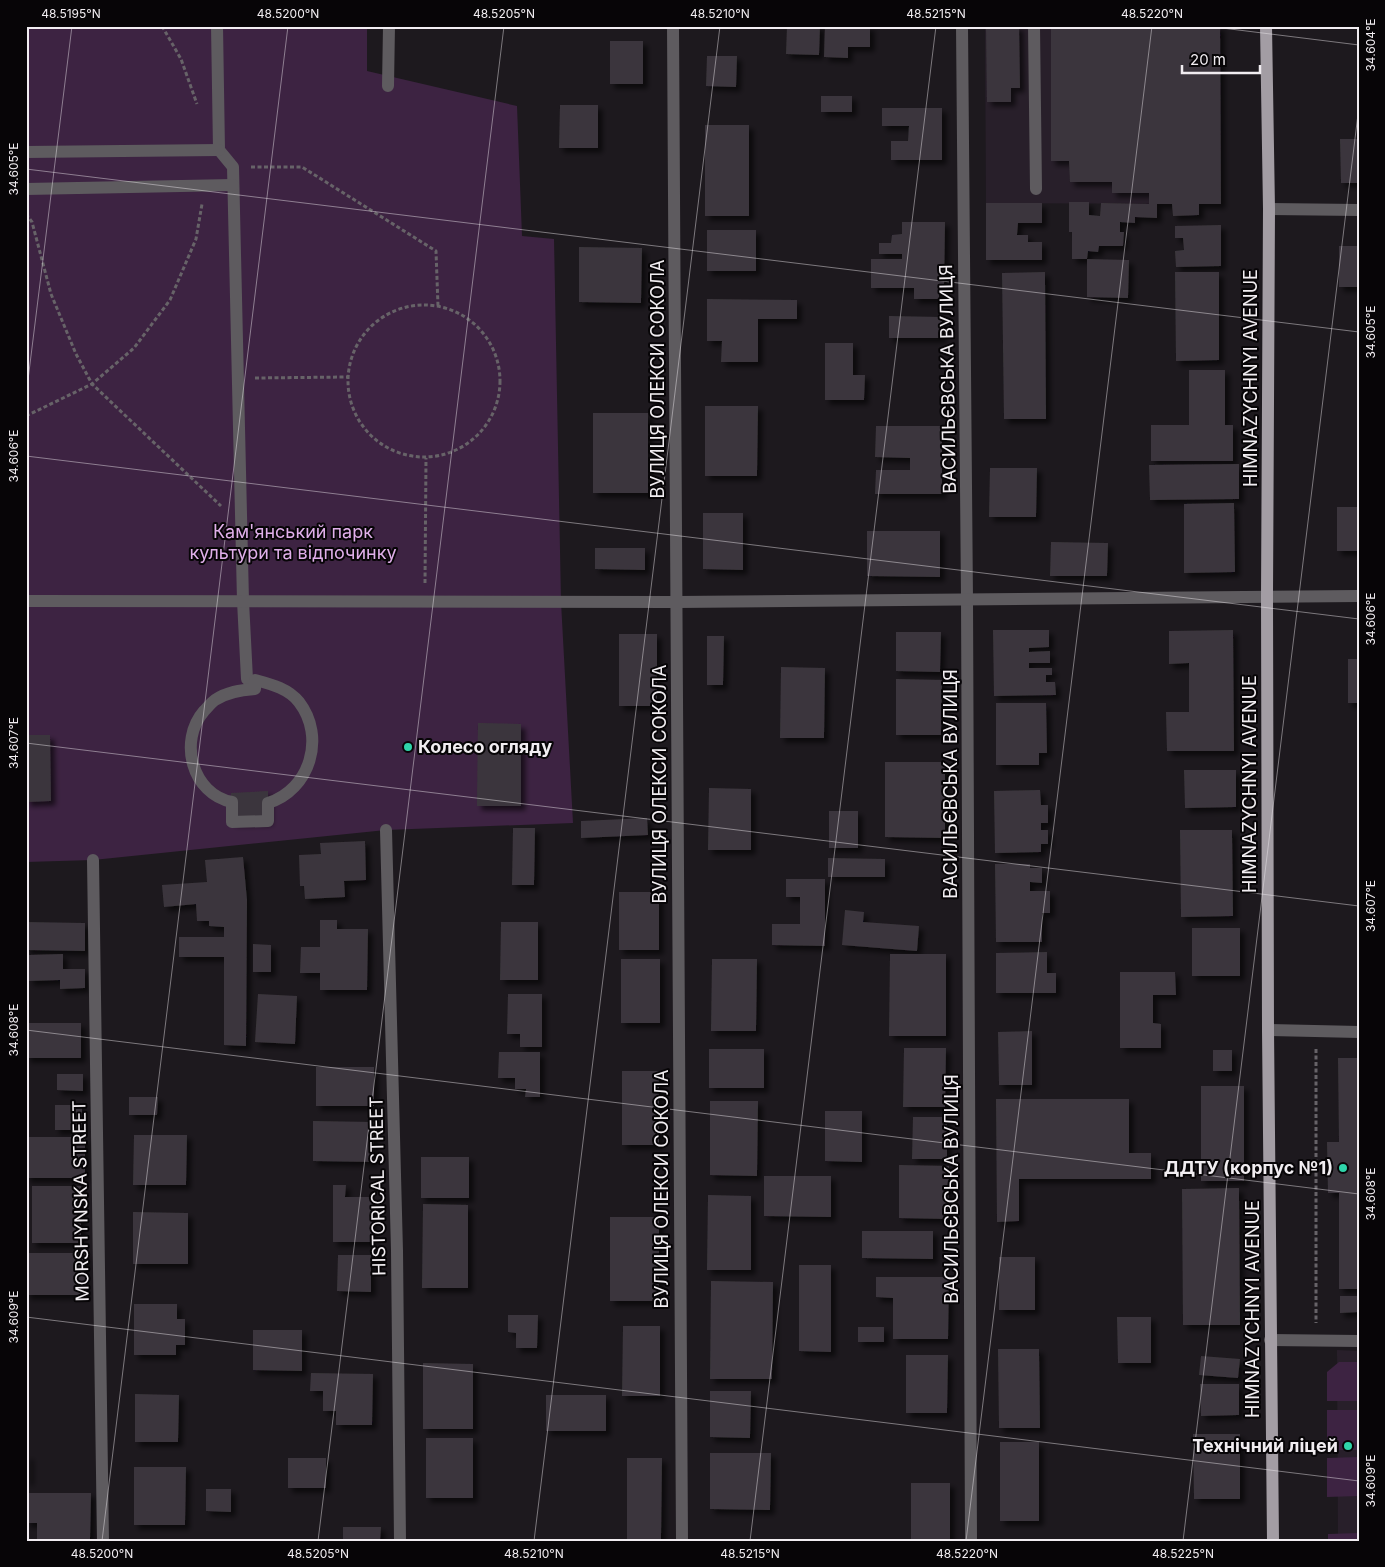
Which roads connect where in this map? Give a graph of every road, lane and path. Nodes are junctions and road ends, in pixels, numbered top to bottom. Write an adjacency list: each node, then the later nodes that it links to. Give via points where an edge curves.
1 (162, 26): 9 (path, via 181,59)
2 (216, 26): 10 (street)
3 (388, 26): 8 (street)
4 (673, 26): 33 (street, ВУЛИЦЯ ОЛЕКСИ СОКОЛА)
5 (962, 26): 30 (street, ВАСИЛЬЄВСЬКА ВУЛИЦЯ)
6 (1034, 26): 16 (street)
7 (1266, 26): 17 (main road, HIMNAZYCHNYI AVENUE)
8 (388, 86)
9 (199, 112)
10 (219, 150): 11 (street); 12 (street)
11 (26, 152)
12 (233, 167): 14 (street); 20 (path, via 302,167 436,251)
13 (205, 185): 14 (street); 15 (street); 23 (path, via 196,239 170,300 134,348)
14 (233, 185): 22 (street)
15 (26, 189)
16 (1036, 189)
17 (1269, 209): 18 (street); 27 (main road, HIMNAZYCHNYI AVENUE)
18 (1359, 210)
19 (26, 214): 23 (path, via 32,222 51,294)
20 (438, 306): 21 (path, via 412,306 388,314 368,330 354,352); 25 (path, via 464,316 485,334 498,360 501,387 493,414 477,437 453,452)
21 (348, 377): 22 (path); 25 (path, via 351,402 362,425 373,437 401,454)
22 (237, 378): 26 (street)
23 (92, 384): 24 (path); 26 (path)
24 (26, 416)
25 (426, 458): 32 (path)
26 (241, 525): 31 (street)
27 (1267, 596): 28 (street); 30 (street); 37 (main road, HIMNAZYCHNYI AVENUE)
28 (1359, 596)
29 (26, 600): 31 (street)
30 (967, 600): 33 (street); 46 (street, ВАСИЛЬЄВСЬКА ВУЛИЦЯ)
31 (243, 601): 32 (street); 34 (street, via 247,679)
32 (425, 601): 33 (street)
33 (677, 602): 45 (street, ВУЛИЦЯ ОЛЕКСИ СОКОЛА)
34 (255, 684): 34 (street, via 255,689 236,690 214,700 197,719 190,744 191,762 202,784 221,800 232,802 232,822 268,821 268,803 292,791 306,772 313,748 310,723 298,701 278,686 255,680)
35 (386, 830): 44 (street, HISTORICAL STREET, via 397,1251)
36 (93, 860): 43 (street, MORSHYNSKA STREET)
37 (1268, 1030): 38 (street); 41 (main road, HIMNAZYCHNYI AVENUE)
38 (1316, 1031): 39 (street); 40 (path, via 1316,1326)
39 (1359, 1032)
40 (1324, 1326)
41 (1270, 1340): 42 (street); 47 (main road, HIMNAZYCHNYI AVENUE)
42 (1359, 1341)
43 (103, 1541)
44 (400, 1541)
45 (682, 1541)
46 (971, 1541)
47 (1272, 1541)

